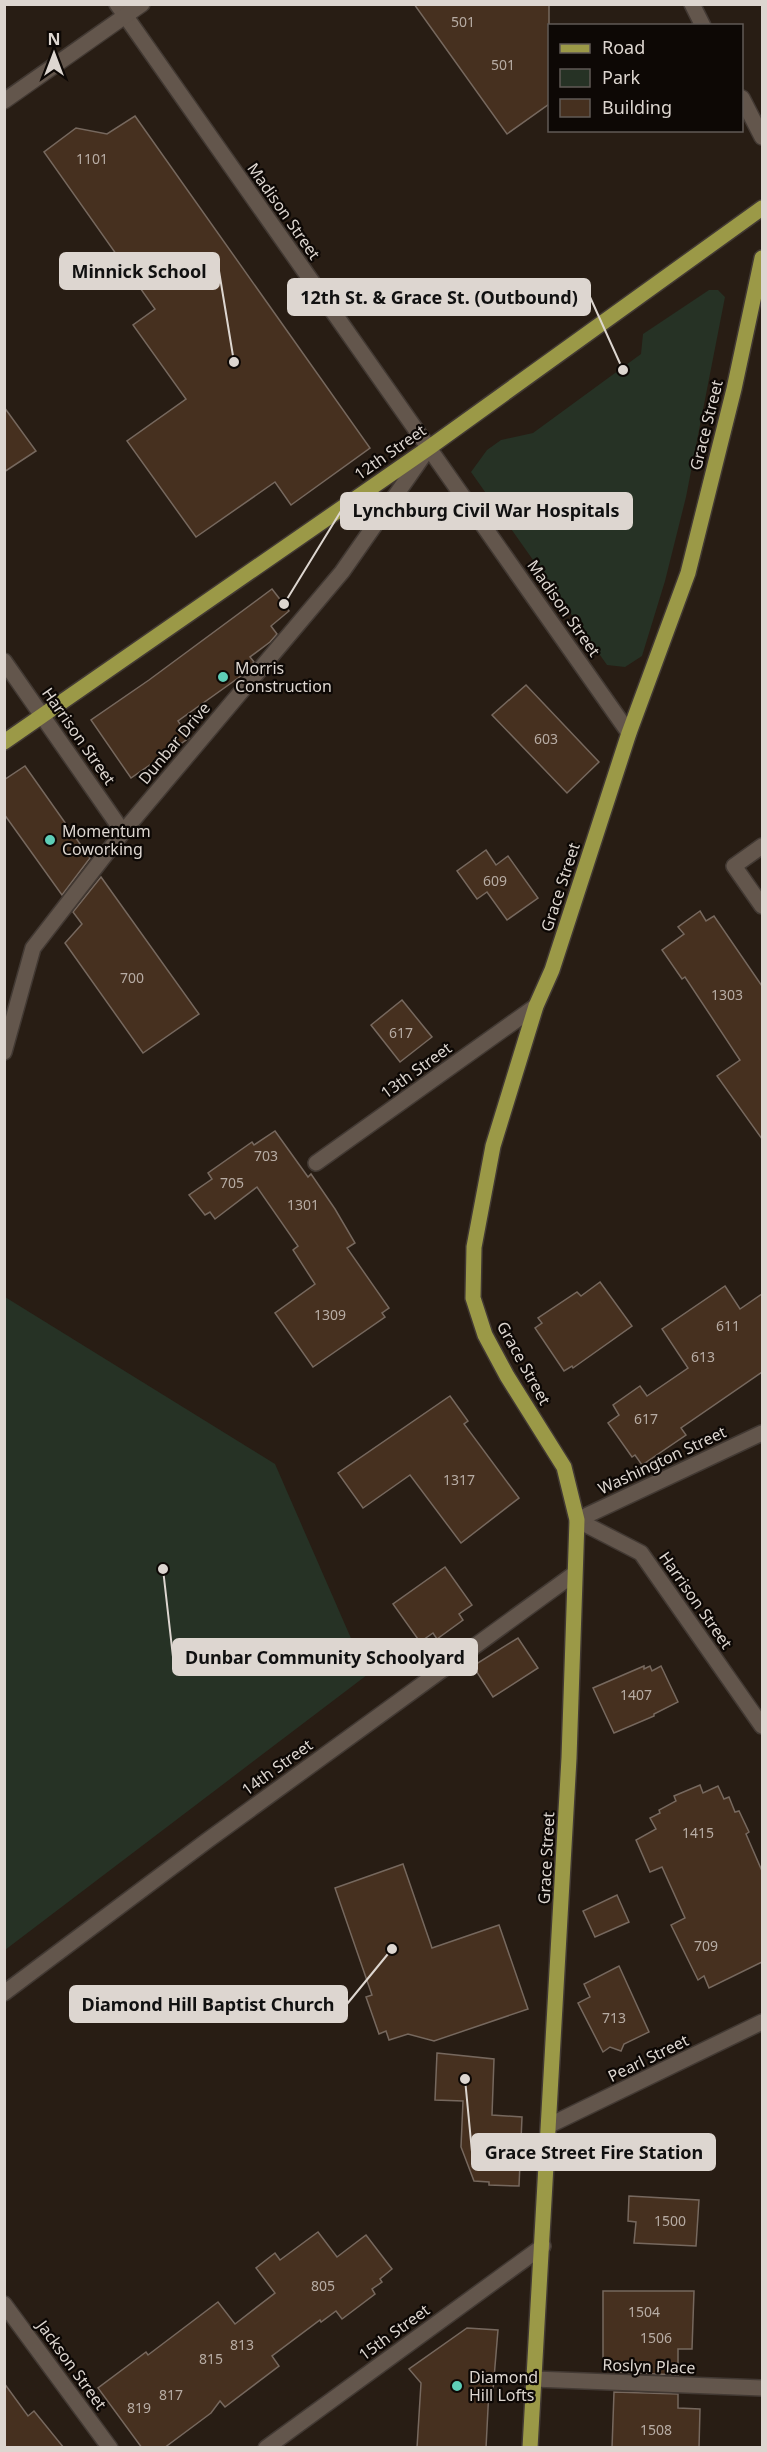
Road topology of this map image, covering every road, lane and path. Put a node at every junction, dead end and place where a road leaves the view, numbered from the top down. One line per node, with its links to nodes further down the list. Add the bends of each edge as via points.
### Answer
1 (142, 4): 3 (street)
2 (692, 4): 4 (street)
3 (121, 10): 5 (street); 10 (street, Madison Street)
4 (702, 24)
5 (4, 101)
6 (743, 102): 7 (street)
7 (762, 137)
8 (762, 208): 10 (main road, 12th Street)
9 (762, 258): 13 (main road, Grace Street, via 688,573)
10 (430, 447): 12 (main road, 12th Street); 13 (street, Madison Street); 15 (street, Dunbar Drive, via 342,572)
11 (4, 661): 12 (street, Harrison Street)
12 (43, 714): 14 (main road, 12th Street); 15 (street, Harrison Street)
13 (629, 733): 18 (main road, Grace Street, via 552,970)
14 (4, 742)
15 (123, 832): 19 (street, Dunbar Drive, via 33,948)
16 (762, 846): 17 (street, via 735,866)
17 (762, 906)
18 (536, 1006): 20 (street, 13th Street); 22 (main road, Grace Street, via 493,1146 474,1247 473,1298 485,1335 507,1376 564,1467)
19 (4, 1052)
20 (316, 1163)
21 (762, 1433): 22 (street, Washington Street)
22 (577, 1520): 23 (main road, Grace Street); 24 (street, Harrison Street, via 641,1553)
23 (574, 1574): 25 (street, 14th Street, via 207,1840); 27 (main road, Grace Street)
24 (762, 1726)
25 (4, 1993)
26 (762, 2022): 27 (street, Pearl Street)
27 (550, 2126): 28 (main road, Grace Street)
28 (543, 2246): 30 (main road, Grace Street); 33 (street, 15th Street)
29 (4, 2304): 32 (street, Jackson Street)
30 (534, 2379): 31 (street, Roslyn Place); 34 (main road, Grace Street)
31 (762, 2388)
32 (110, 2448)
33 (266, 2448)
34 (530, 2448)

